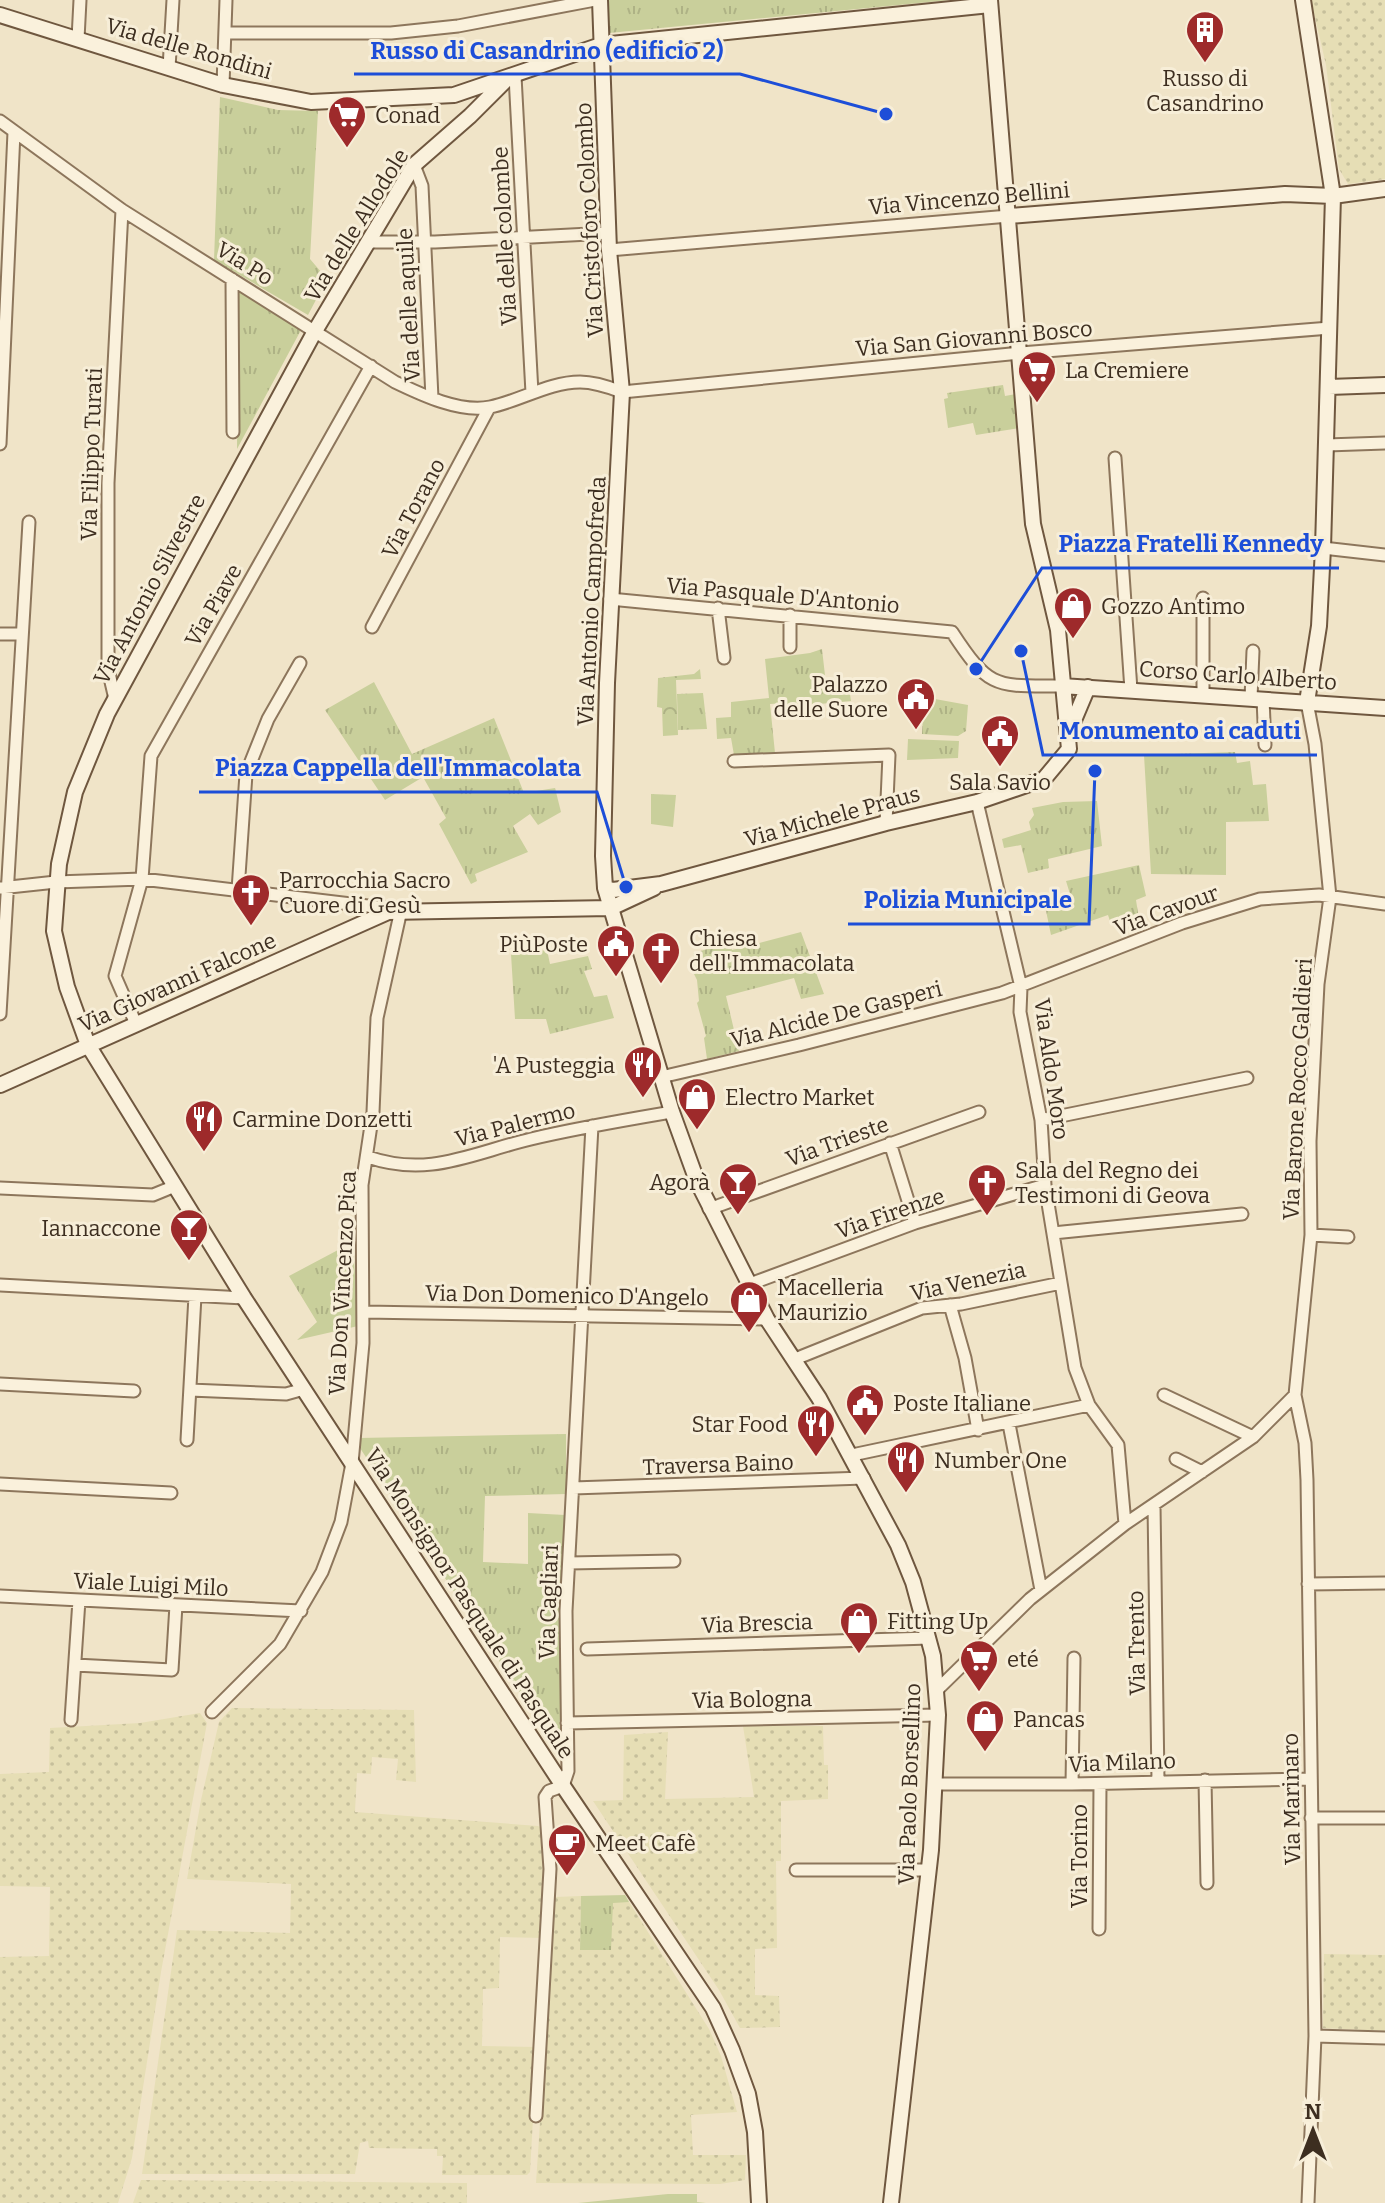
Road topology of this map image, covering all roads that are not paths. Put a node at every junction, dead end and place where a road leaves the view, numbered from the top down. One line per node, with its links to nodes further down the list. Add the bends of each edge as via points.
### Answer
1 (80, 0): 9 (street)
2 (173, 0): 11 (street)
3 (226, 0): 8 (street)
4 (598, 0): 8 (street, via 391,33); 10 (street, Via Cristoforo Colombo)
5 (1303, 0): 18 (street)
6 (990, 2): 10 (street, Via delle Rondini); 20 (street)
7 (0, 15): 9 (street, Via delle Rondini)
8 (225, 33): 13 (street)
9 (78, 39): 11 (street, Via delle Rondini)
10 (601, 45): 12 (street, Via delle Rondini); 21 (street, Via Cristoforo Colombo)
11 (169, 68): 13 (street, Via delle Rondini)
12 (511, 78): 13 (street, Via delle Rondini, via 454,95 311,102); 16 (street, Via delle Allodole); 22 (street, Via delle colombe)
13 (223, 85)
14 (0, 121): 15 (street, Via Po)
15 (14, 132): 19 (street, Via Po); 39 (street)
16 (414, 165): 23 (street, Via delle Allodole); 24 (street, Via delle aquile, via 422,186)
17 (1385, 189): 18 (street, Via Vincenzo Bellini)
18 (1333, 196): 20 (street, Via Vincenzo Bellini, via 1285,194); 27 (street)
19 (122, 210): 26 (street, Via Po); 61 (street, Via Filippo Turati, via 108,483 108,669)
20 (1009, 216): 25 (street, Via Vincenzo Bellini); 29 (street)
21 (609, 233): 22 (street); 25 (street, Via Cristoforo Colombo)
22 (524, 238): 24 (street); 34 (street, Via delle colombe)
23 (367, 242): 24 (street); 28 (street, Via delle Allodole)
24 (425, 242): 35 (street, Via delle aquile)
25 (609, 250): 33 (street, Via Cristoforo Colombo)
26 (232, 279): 28 (street, Via Po); 37 (street)
27 (1330, 328): 29 (street, Via San Giovanni Bosco); 32 (street)
28 (315, 331): 30 (street, Via Po); 61 (street, Via Antonio Silvestre)
29 (1021, 353): 33 (street, Via San Giovanni Bosco); 56 (street, via 1033,524 1058,630)
30 (371, 366): 35 (street, Via Po); 69 (street, Via Piave, via 151,756)
31 (1385, 385): 32 (street)
32 (1329, 387): 40 (street)
33 (622, 392): 34 (street, Via Po, via 577,382); 46 (street, Via Antonio Campofreda)
34 (532, 393): 36 (street, Via Po)
35 (432, 398): 36 (street, Via Po)
36 (489, 408): 49 (street, Via Torano)
37 (233, 432)
38 (1385, 443): 40 (street)
39 (0, 444)
40 (1327, 445): 43 (street)
41 (1115, 458): 58 (street)
42 (29, 522): 51 (street)
43 (1323, 548): 44 (street); 62 (street, via 1319,626)
44 (1385, 555)
45 (1203, 598): 59 (street)
46 (610, 599): 47 (street, Via Pasquale D'Antonio); 73 (street, Via Antonio Campofreda)
47 (718, 608): 48 (street, Via Pasquale D'Antonio); 54 (street)
48 (790, 615): 52 (street); 56 (street, Via Pasquale D'Antonio, via 952,632 978,668 1000,684)
49 (372, 627)
50 (0, 634): 51 (street)
51 (22, 634): 72 (street)
52 (790, 647)
53 (1253, 651): 60 (street)
54 (724, 658)
55 (300, 663): 74 (street, via 268,719 246,774)
56 (1062, 686): 57 (street, Corso Carlo Alberto); 64 (street)
57 (1088, 687): 58 (street, Corso Carlo Alberto); 64 (street)
58 (1131, 690): 59 (street, Corso Carlo Alberto)
59 (1203, 694): 60 (street, Corso Carlo Alberto)
60 (1257, 698): 62 (street, Corso Carlo Alberto); 65 (street)
61 (115, 699): 70 (street, Via Antonio Silvestre, via 75,792)
62 (1307, 702): 63 (street, Corso Carlo Alberto); 75 (street, Via Barone Rocco Galdieri)
63 (1385, 708)
64 (1069, 733): 67 (street, Via Michele Praus, via 1069,749 1044,779)
65 (1265, 745)
66 (734, 761): 68 (street, via 889,755)
67 (977, 802): 68 (street, Via Michele Praus); 79 (street, Via Aldo Moro)
68 (886, 823): 71 (street, Via Michele Praus)
69 (142, 879): 70 (street); 74 (street); 81 (street, Via Piave, via 115,976)
70 (56, 882): 72 (street); 82 (street, Via Antonio Silvestre, via 58,952)
71 (661, 884): 73 (street, Via Michele Praus); 77 (street, Via Michele Praus)
72 (3, 888): 80 (street, via 8,895)
73 (605, 888): 77 (street, Via Antonio Campofreda)
74 (238, 890): 78 (street)
75 (1330, 897): 76 (street, Via Cavour); 79 (street, Via Cavour, via 1260,899 1230,907); 99 (street, Via Barone Rocco Galdieri, via 1318,984)
76 (1385, 904)
77 (611, 908): 78 (street, Via Giovanni Falcone); 83 (street, Via Paolo Borsellino)
78 (401, 910): 81 (street, Via Giovanni Falcone); 91 (street, Via Don Vincenzo Pica, via 377,1018)
79 (1021, 987): 83 (street, Via Alcide De Gasperi); 88 (street, Via Aldo Moro, via 1020,1012)
80 (0, 1014)
81 (136, 1024): 82 (street, Via Giovanni Falcone)
82 (88, 1045): 85 (street, Via Giovanni Falcone); 93 (street, Via Monsignor Pasquale di Pasquale)
83 (661, 1077): 86 (street, Via Paolo Borsellino)
84 (1247, 1078): 88 (street)
85 (0, 1085)
86 (672, 1112): 89 (street, Via Palermo); 95 (street, Via Paolo Borsellino)
87 (979, 1112): 90 (street, Via Trieste)
88 (1041, 1120): 92 (street, Via Aldo Moro)
89 (592, 1126): 91 (street, Via Palermo, via 428,1166); 108 (street, Via Cagliari)
90 (890, 1143): 95 (street, Via Trieste); 97 (street)
91 (368, 1157): 107 (street, Via Don Vincenzo Pica, via 362,1185)
92 (1045, 1185): 97 (street, Via Firenze); 98 (street, Via Aldo Moro)
93 (175, 1186): 94 (street, via 153,1195); 105 (street, Via Monsignor Pasquale di Pasquale)
94 (0, 1188)
95 (709, 1209): 102 (street, Via Paolo Borsellino)
96 (1242, 1214): 98 (street)
97 (915, 1223): 102 (street, Via Firenze)
98 (1053, 1233): 101 (street, Via Aldo Moro)
99 (1311, 1235): 100 (street, Via Barone Rocco Galdieri); 116 (street, Via Barone Rocco Galdieri)
100 (1348, 1237)
101 (1061, 1283): 106 (street, Via Venezia); 117 (street, Via Aldo Moro, via 1075,1368)
102 (750, 1284): 109 (street, Via Paolo Borsellino)
103 (0, 1285): 104 (street)
104 (195, 1296): 105 (street); 113 (street)
105 (244, 1298): 112 (street, Via Monsignor Pasquale di Pasquale)
106 (950, 1305): 110 (street, Via Venezia, via 922,1308); 119 (street)
107 (365, 1312): 108 (street, Via Don Domenico D'Angelo); 124 (street, Via Don Vincenzo Pica)
108 (581, 1314): 109 (street, Via Don Domenico D'Angelo); 128 (street, Via Cagliari)
109 (767, 1319): 110 (street, Via Paolo Borsellino)
110 (795, 1359): 122 (street, Via Paolo Borsellino)
111 (0, 1384): 114 (street)
112 (304, 1389): 113 (street, via 286,1394); 124 (street, Via Monsignor Pasquale di Pasquale)
113 (190, 1390): 121 (street)
114 (134, 1391)
115 (1164, 1395): 120 (street)
116 (1295, 1395): 120 (street); 135 (street, Via Marinaro, via 1306,1463)
117 (1089, 1405): 118 (street); 131 (street, Via Aldo Moro, via 1118,1445)
118 (1009, 1424): 119 (street); 136 (street)
119 (978, 1430): 122 (street)
120 (1253, 1437): 125 (street)
121 (187, 1440)
122 (852, 1455): 126 (street, Via Paolo Borsellino)
123 (1176, 1459): 125 (street)
124 (352, 1463): 140 (street, Via Don Vincenzo Pica, via 337,1536); 156 (street, Via Monsignor Pasquale di Pasquale)
125 (1202, 1472): 130 (street)
126 (864, 1478): 128 (street, Traversa Baino); 141 (street, Via Paolo Borsellino, via 907,1563)
127 (0, 1484): 129 (street)
128 (573, 1488): 133 (street, Via Cagliari)
129 (171, 1493)
130 (1154, 1505): 131 (street); 152 (street, Via Trento)
131 (1125, 1524): 136 (street)
132 (674, 1561): 133 (street)
133 (569, 1563): 149 (street, Via Cagliari)
134 (1385, 1583): 135 (street)
135 (1308, 1584): 150 (street, Via Marinaro)
136 (1041, 1590): 145 (street)
137 (0, 1596): 138 (street, Viale Luigi Milo)
138 (79, 1600): 139 (street, Viale Luigi Milo); 144 (street)
139 (176, 1605): 140 (street, Viale Luigi Milo); 144 (street, via 172,1670)
140 (301, 1611): 146 (street, Via Don Vincenzo Pica, via 280,1644)
141 (929, 1638): 142 (street, Via Brescia); 145 (street, Via Paolo Borsellino)
142 (587, 1649)
143 (1074, 1658): 154 (street)
144 (75, 1665): 148 (street)
145 (937, 1690): 147 (street, Via Paolo Borsellino)
146 (212, 1712)
147 (938, 1715): 149 (street, Via Bologna); 153 (street, Via Paolo Borsellino)
148 (71, 1720)
149 (567, 1723): 156 (street, Via Cagliari, via 568,1771)
150 (1310, 1779): 151 (street, Via Milano); 157 (street, Via Marinaro)
151 (1205, 1780): 152 (street, Via Milano); 161 (street)
152 (1158, 1781): 155 (street, Via Milano)
153 (936, 1784): 154 (street, Via Milano); 160 (street, Via Paolo Borsellino)
154 (1072, 1784): 155 (street, Via Milano)
155 (1100, 1784): 162 (street, Via Torino)
156 (563, 1786): 165 (street, Via Cagliari, via 545,1797 551,1847); 166 (street, Via Monsignor Pasquale di Pasquale, via 723,2029 753,2115)
157 (1311, 1818): 158 (street); 163 (street, Via Marinaro)
158 (1385, 1818)
159 (796, 1870): 160 (street)
160 (929, 1870): 167 (street, Via Paolo Borsellino)
161 (1207, 1883)
162 (1099, 1929)
163 (1315, 2036): 164 (street); 168 (street, Via Marinaro)
164 (1385, 2038)
165 (536, 2116)
166 (759, 2203)
167 (891, 2203)
168 (1308, 2203)

